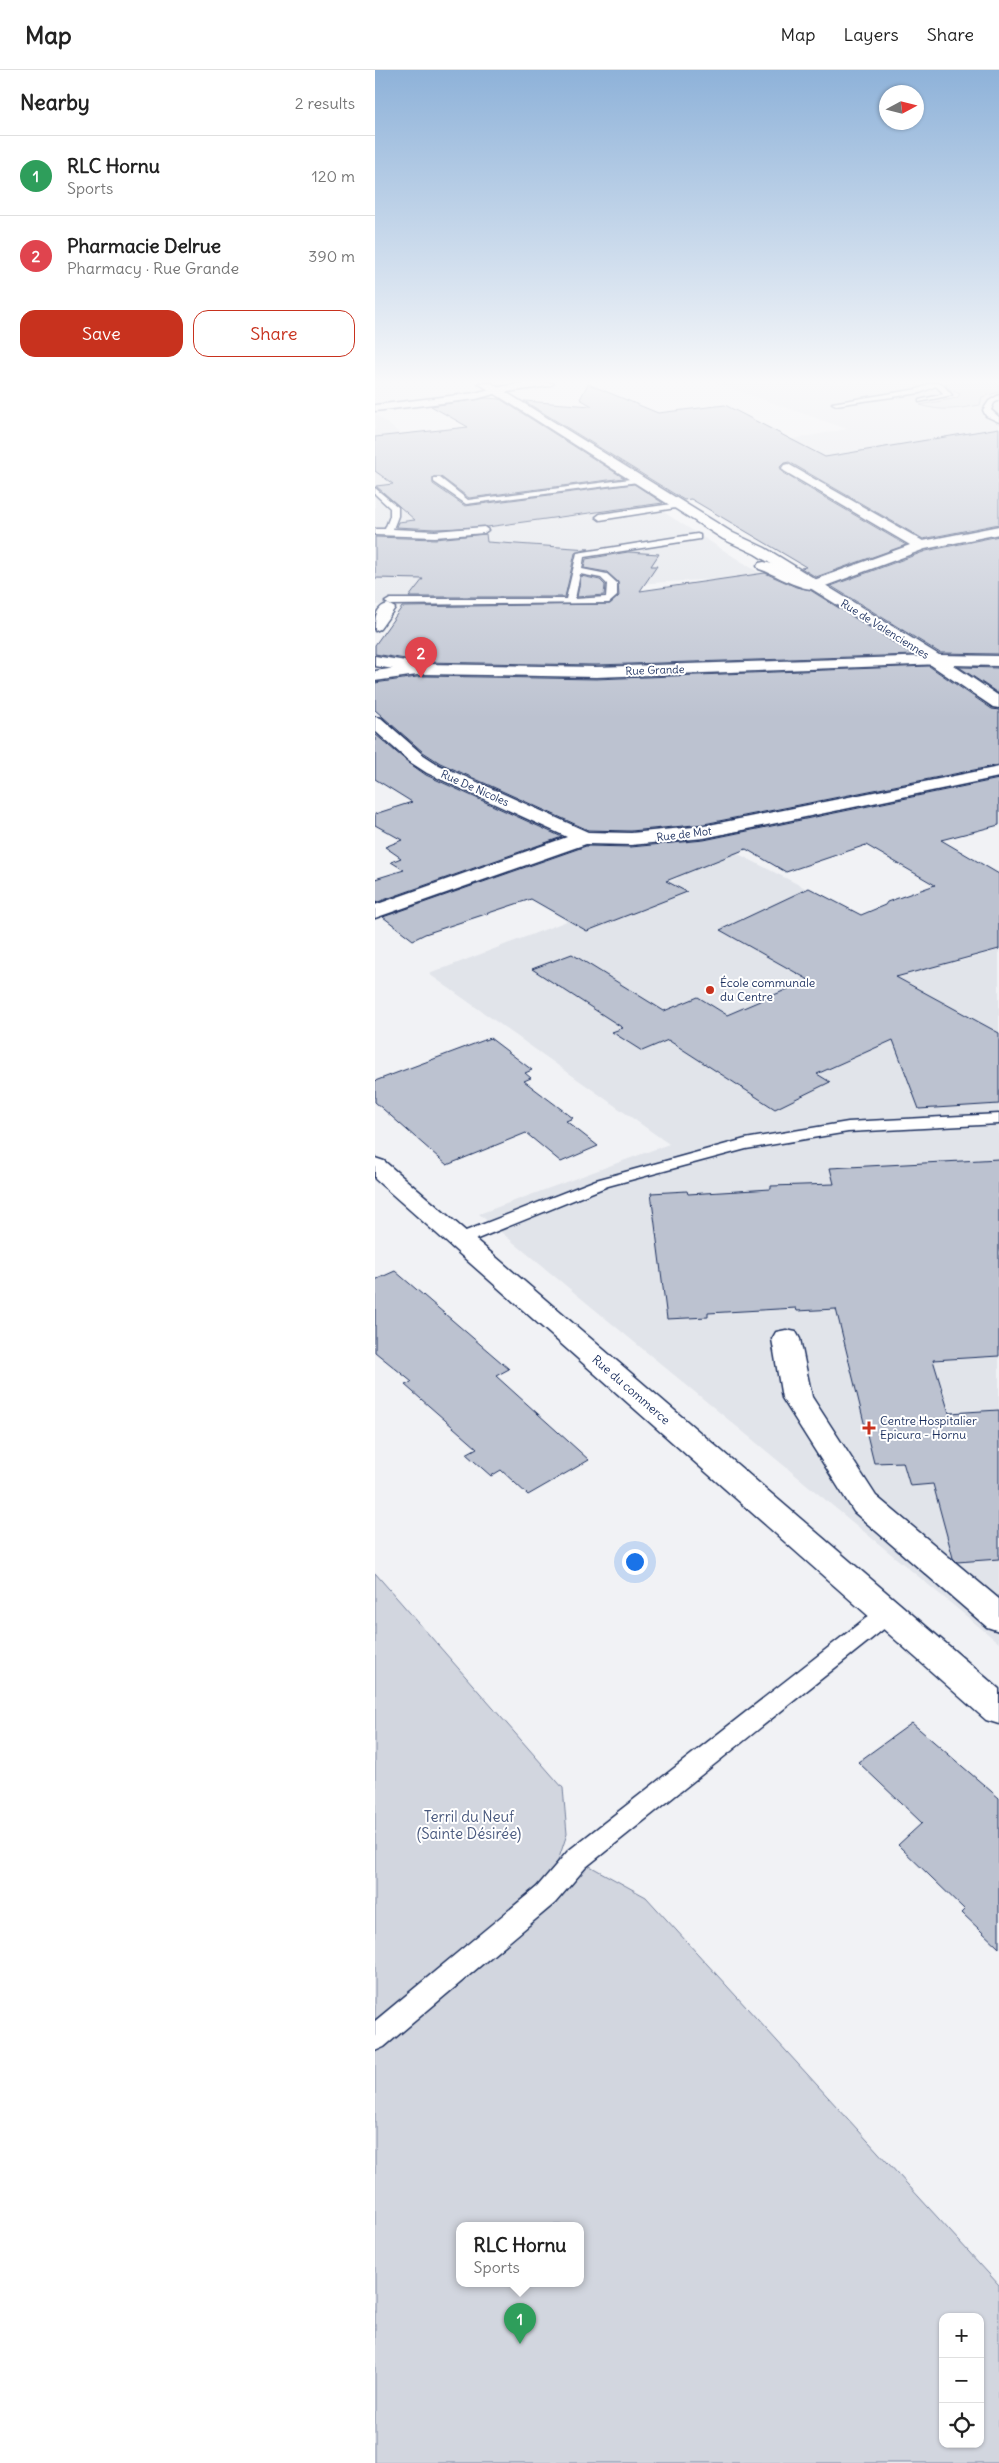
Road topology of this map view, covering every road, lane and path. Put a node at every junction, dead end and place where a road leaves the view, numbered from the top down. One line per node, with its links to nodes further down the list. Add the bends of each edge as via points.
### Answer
1 (380, 495): 10 (lane, via 394,507)
2 (456, 495): 3 (lane, via 466,502 476,502)
3 (530, 495)
4 (662, 495): 6 (street, Rue de Valenciennes)
5 (833, 495): 16 (street)
6 (679, 505): 7 (lane); 13 (street, Rue de Valenciennes)
7 (600, 517)
8 (484, 530): 12 (lane)
9 (999, 530): 16 (street)
10 (388, 531): 11 (lane); 12 (lane)
11 (375, 532)
12 (435, 534): 15 (lane)
13 (728, 536): 17 (street, Rue de Valenciennes); 19 (street, Rue de Valenciennes)
14 (697, 537): 18 (lane, via 581,555)
15 (421, 546)
16 (921, 546): 19 (street)
17 (764, 566): 19 (street); 24 (street, Rue de Valenciennes, via 903,651)
18 (577, 571): 20 (lane); 20 (lane, via 604,576 612,583 612,596 609,600 596,602)
19 (815, 585): 24 (street, Rue de Valenciennes)
20 (570, 602): 21 (lane)
21 (389, 605): 22 (street)
22 (375, 626)
23 (375, 661): 26 (street)
24 (935, 661): 25 (street, Rue Grande); 26 (street, Rue Grande, via 596,672); 28 (street)
25 (999, 661)
26 (424, 669): 27 (street, Rue Grande)
27 (375, 676)
28 (999, 703)
29 (375, 722): 31 (street, Rue De Nicoles, via 433,769)
30 (999, 772): 31 (street, Rue de Mot, via 704,832 631,839)
31 (585, 838): 32 (street, Rue de Mot)
32 (375, 912)
33 (999, 1119): 35 (lane, via 848,1127 745,1144 602,1183)
34 (375, 1166): 35 (street, Rue du commerce)
35 (459, 1240): 37 (street, Rue du commerce)
36 (786, 1339): 38 (street, via 797,1398 865,1504)
37 (887, 1614): 39 (street); 40 (lane, via 577,1859 546,1895)
38 (999, 1618)
39 (999, 1710)
40 (375, 2038)

